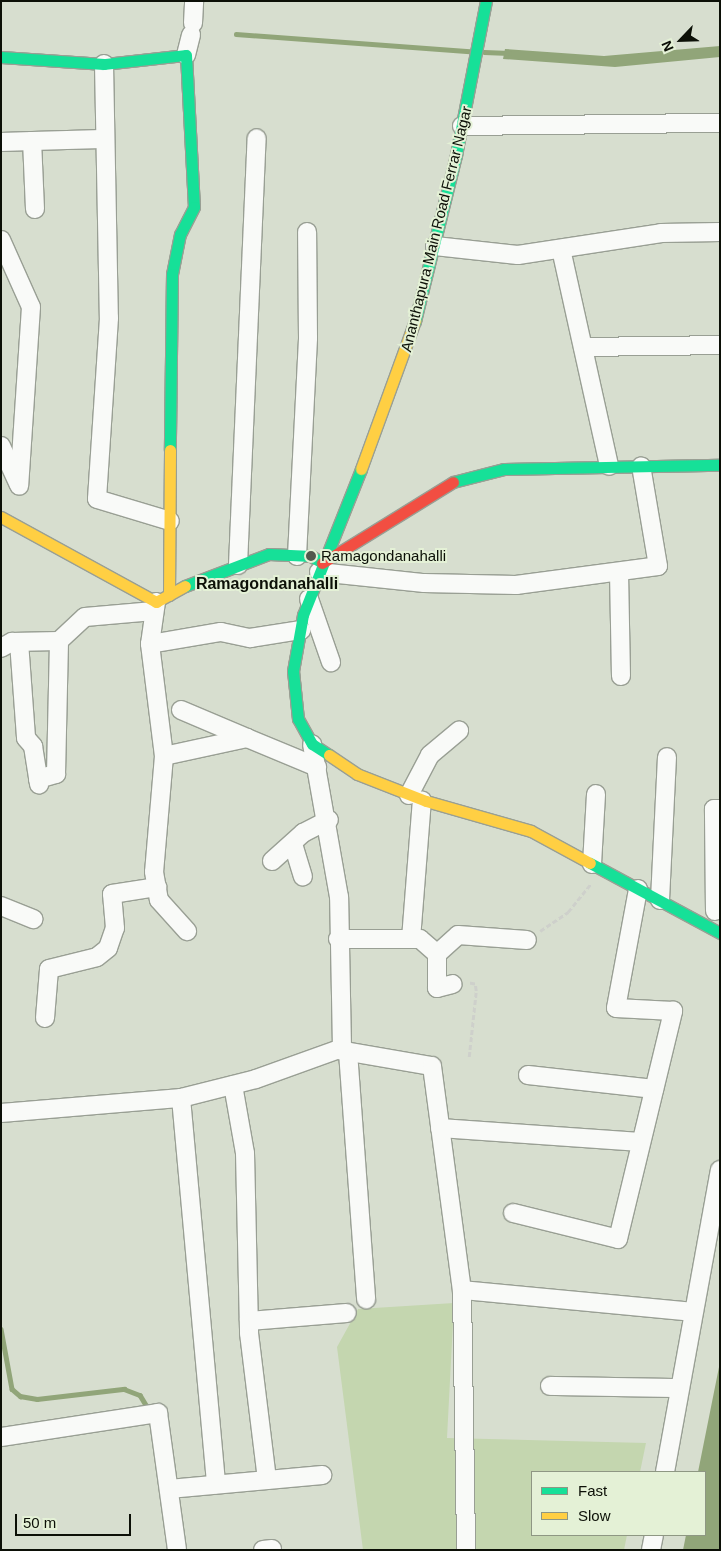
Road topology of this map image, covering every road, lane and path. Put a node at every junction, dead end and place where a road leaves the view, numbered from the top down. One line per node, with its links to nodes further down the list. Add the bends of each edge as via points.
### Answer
1 (194, 1): 3 (street)
2 (486, 1): 7 (street, Ananthapura Main Road Ferrar Nagar)
3 (186, 55): 5 (street); 25 (street, via 194,207 180,234 172,274)
4 (1, 57): 5 (street)
5 (104, 64): 9 (street)
6 (720, 123): 7 (street)
7 (462, 126): 16 (street, Ananthapura Main Road Ferrar Nagar)
8 (257, 138): 27 (street)
9 (102, 139): 10 (street); 25 (street, via 110,224 109,318 97,499)
10 (32, 141): 11 (street); 12 (street)
11 (1, 142)
12 (35, 209)
13 (307, 232): 26 (street, via 308,338)
14 (720, 232): 17 (street, via 661,233)
15 (1, 240): 20 (street, via 31,308 19,486)
16 (435, 246): 17 (street, via 518,255); 28 (street, Ananthapura Main Road Ferrar Nagar, via 408,350)
17 (561, 249): 19 (street)
18 (720, 345): 19 (street)
19 (583, 347): 22 (street)
20 (1, 446)
21 (720, 465): 23 (street)
22 (609, 466): 23 (street); 28 (street, via 504,469 448,483)
23 (641, 466): 29 (street, via 658,566)
24 (1, 517): 31 (street)
25 (170, 521): 31 (street)
26 (297, 556): 27 (street, via 270,554); 28 (street)
27 (238, 565): 31 (street, via 203,576)
28 (320, 567): 29 (street, via 424,583 516,585); 30 (street, Ananthapura Main Road Ferrar Nagar)
29 (619, 572): 38 (street)
30 (309, 600): 32 (street, Ananthapura Main Road Ferrar Nagar); 37 (street)
31 (160, 603): 33 (street, via 85,617); 35 (street)
32 (300, 630): 35 (street, via 250,638 221,632); 42 (street, Ananthapura Main Road Ferrar Nagar, via 294,680 298,719)
33 (59, 641): 34 (street); 34 (street, via 56,774 39,782 33,746 26,738)
34 (19, 642): 36 (street)
35 (150, 644): 43 (street)
36 (1, 648)
37 (331, 662)
38 (622, 676)
39 (181, 710): 41 (street)
40 (459, 731): 47 (street, via 430,755)
41 (247, 738): 43 (street); 45 (street)
42 (312, 744): 45 (street); 47 (street, via 357,774)
43 (164, 756): 54 (street, via 154,872)
44 (667, 756): 56 (street)
45 (318, 767): 49 (street)
46 (596, 794): 52 (street)
47 (416, 797): 52 (street, via 531,831); 64 (street)
48 (720, 809): 58 (street, via 714,809)
49 (329, 820): 50 (street); 63 (street, via 339,897)
50 (293, 844): 51 (street); 53 (street)
51 (272, 861)
52 (597, 868): 55 (street); 65 (path, via 568,912)
53 (303, 876)
54 (157, 887): 61 (street, via 159,900); 68 (street, via 112,894 116,928 108,948 97,957 48,969)
55 (638, 889): 56 (street); 73 (street, via 616,1008 673,1011)
56 (660, 900): 59 (street)
57 (1, 906): 60 (street)
58 (718, 911): 59 (street)
59 (683, 912): 62 (street)
60 (34, 919)
61 (188, 930)
62 (720, 933)
63 (338, 939): 64 (street); 69 (street)
64 (411, 939): 66 (street, via 420,939)
65 (527, 940): 66 (street, via 458,935)
66 (437, 954): 67 (street, via 437,988)
67 (453, 984): 70 (path, via 475,984)
68 (45, 1018)
69 (343, 1051): 72 (street); 76 (street, via 432,1066); 81 (street)
70 (469, 1057)
71 (528, 1075): 73 (street)
72 (233, 1085): 74 (street); 84 (street, via 245,1153)
73 (654, 1089): 77 (street)
74 (181, 1098): 75 (street); 91 (street)
75 (1, 1114)
76 (440, 1128): 77 (street); 80 (street)
77 (641, 1142): 79 (street, via 618,1239)
78 (720, 1170): 82 (street)
79 (513, 1213)
80 (462, 1290): 82 (street); 95 (street)
81 (366, 1299)
82 (692, 1312): 86 (street)
83 (347, 1313): 84 (street)
84 (249, 1321): 90 (street)
85 (550, 1386): 86 (street)
86 (679, 1388): 88 (street)
87 (1, 1437): 92 (street, via 158,1412)
88 (665, 1471)
89 (322, 1475): 90 (street)
90 (267, 1480): 91 (street)
91 (216, 1484): 92 (street)
92 (169, 1489): 94 (street)
93 (654, 1536): 96 (street)
94 (177, 1550)
95 (466, 1550)
96 (651, 1550)

